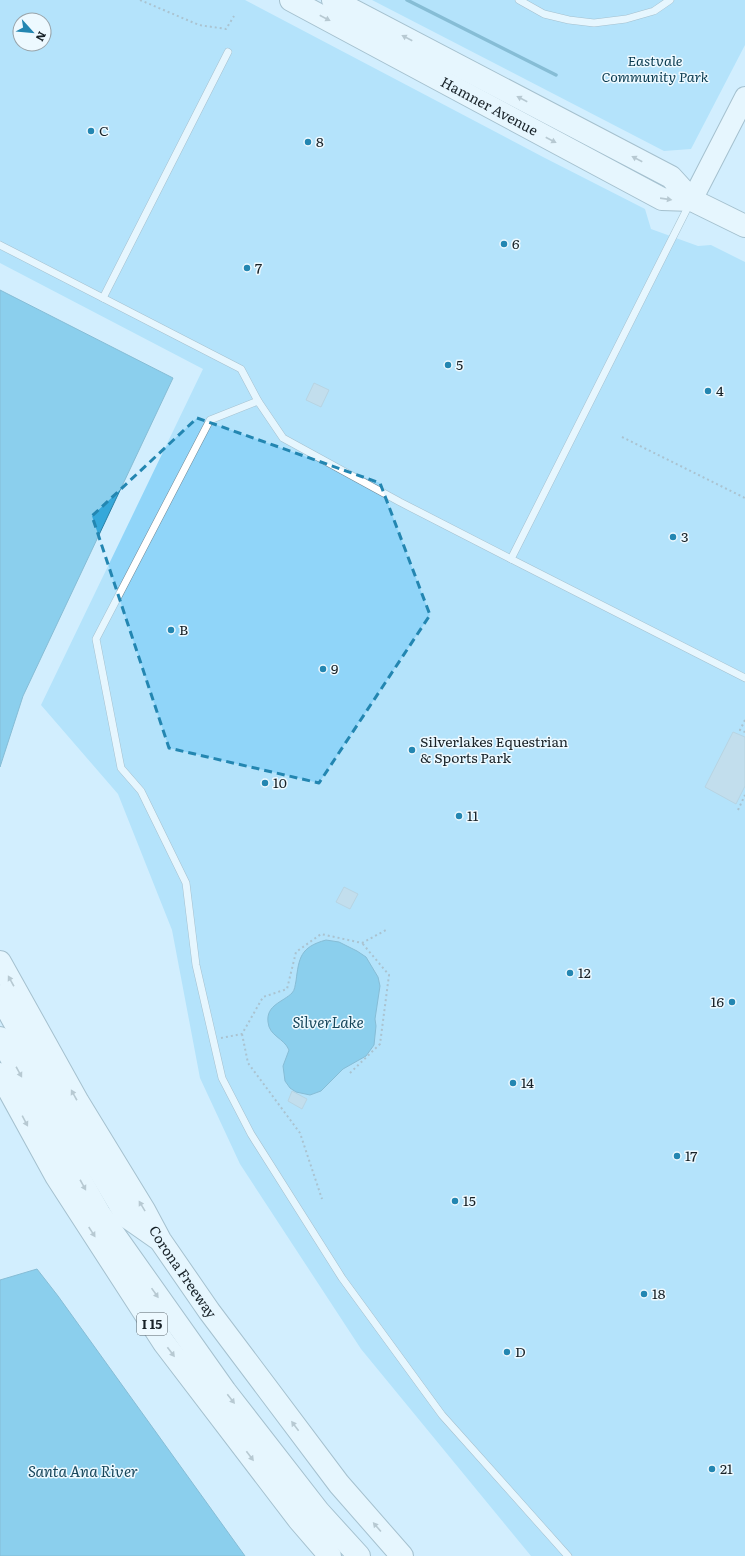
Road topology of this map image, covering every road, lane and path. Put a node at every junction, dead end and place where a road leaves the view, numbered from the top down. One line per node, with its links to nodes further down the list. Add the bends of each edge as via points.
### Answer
1 (140, 0): 6 (path, via 199,25 226,28)
2 (291, 0): 9 (main road, Hamner Avenue, one-way to 9, via 662,200)
3 (333, 0): 9 (main road, Hamner Avenue, one-way to 3, via 671,177)
4 (519, 0): 5 (lane, via 544,14 594,23 626,19 654,11)
5 (670, 0)
6 (234, 16)
7 (228, 52): 12 (lane)
8 (745, 97): 9 (street)
9 (692, 200): 10 (main road, Hamner Avenue); 16 (lane)
10 (745, 226)
11 (0, 245): 12 (lane)
12 (103, 298): 13 (lane, via 241,369)
13 (258, 400): 16 (lane, via 283,438); 28 (lane, via 210,420 96,639 121,768 141,791 186,883 196,965)
14 (622, 437): 15 (path)
15 (745, 498)
16 (511, 559): 17 (lane)
17 (745, 678)
18 (745, 720): 19 (path, via 740,730)
19 (745, 732)
20 (745, 795): 21 (path)
21 (738, 810)
22 (386, 930): 23 (path)
23 (362, 943): 26 (path, via 321,934 296,952 287,989 263,997); 29 (path, via 389,975 380,1044)
24 (0, 962): 32 (main road, Corona Freeway, one-way to 24, via 78,1102)
25 (0, 996): 32 (main road, via 48,1085 126,1217)
26 (242, 1034): 28 (path); 31 (path, via 248,1063 300,1133)
27 (0, 1038): 34 (main road, one-way to 34, via 99,1214 225,1391 319,1512)
28 (213, 1040): 36 (lane, via 222,1078 251,1134 342,1278 442,1415)
29 (350, 1073)
30 (0, 1074): 33 (main road, I 15, one-way to 33, via 56,1176 164,1343 299,1520)
31 (322, 1199)
32 (160, 1240): 35 (main road, Corona Freeway, one-way to 32, via 339,1484 209,1311)
33 (330, 1556)
34 (359, 1556)
35 (402, 1556)
36 (568, 1556)

